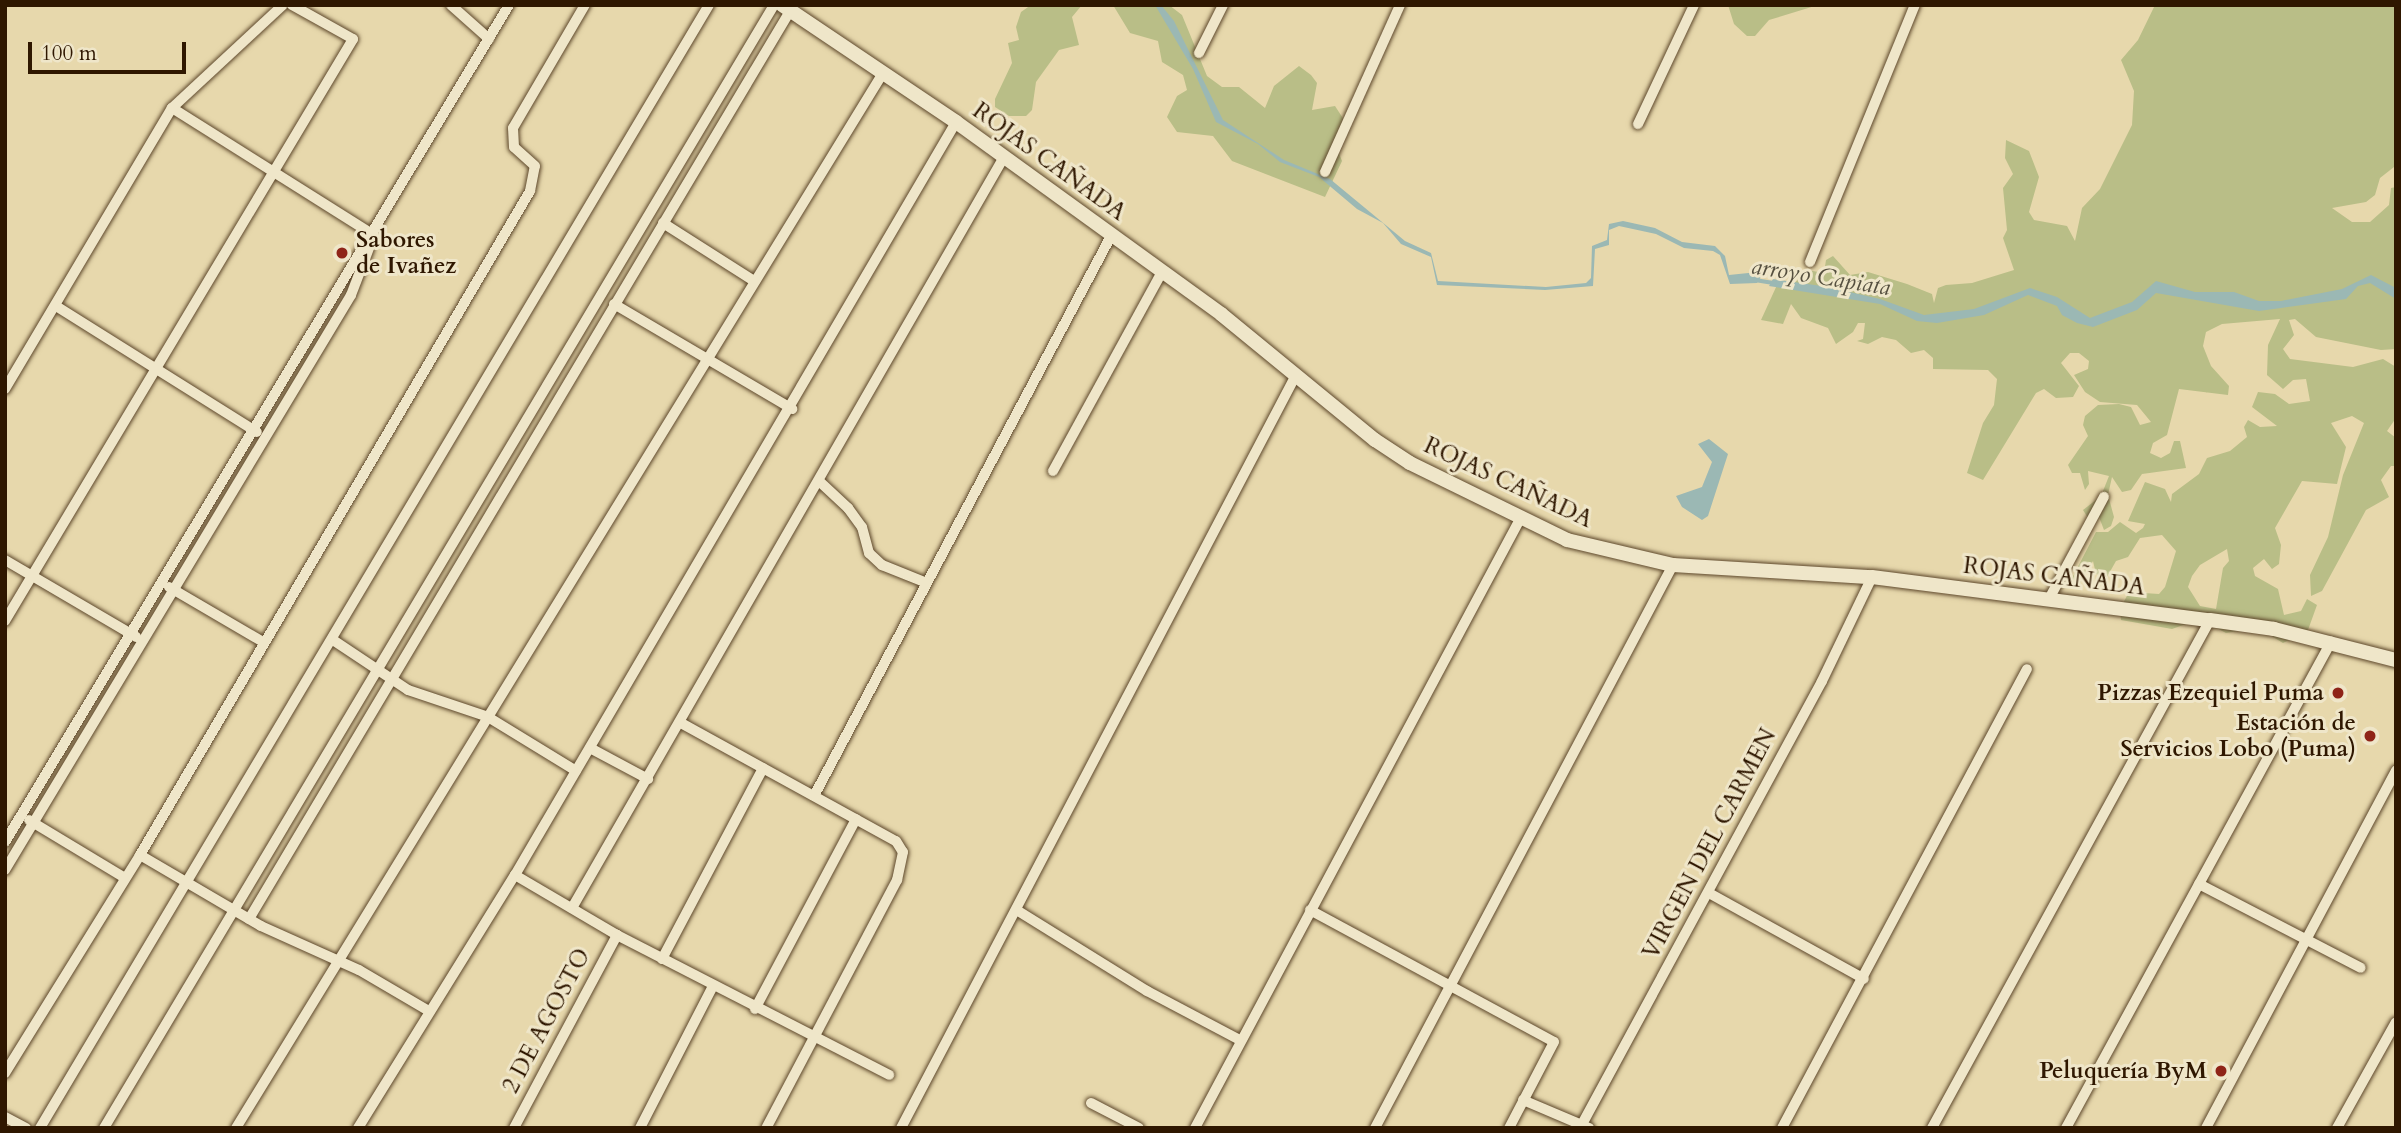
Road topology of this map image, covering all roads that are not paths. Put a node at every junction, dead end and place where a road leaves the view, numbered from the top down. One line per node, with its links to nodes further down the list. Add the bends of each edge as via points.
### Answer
1 (283, 5): 16 (street)
2 (292, 5): 20 (street, via 353,39)
3 (451, 5): 13 (street)
4 (509, 5): 13 (street)
5 (585, 5): 54 (street, via 513,128 514,147 535,166 530,191)
6 (709, 5): 52 (street)
7 (774, 5): 58 (street)
8 (1223, 5): 14 (street)
9 (1400, 5): 21 (street)
10 (1694, 5): 18 (street)
11 (1915, 5): 25 (street)
12 (786, 8): 15 (main road, ROJAS CAÑADA); 22 (street)
13 (489, 39): 23 (street)
14 (1199, 53)
15 (883, 73): 17 (main road, ROJAS CAÑADA); 27 (street)
16 (172, 107): 20 (street); 29 (street)
17 (956, 122): 19 (main road, ROJAS CAÑADA); 34 (street)
18 (1638, 124)
19 (1004, 157): 24 (main road, ROJAS CAÑADA); 38 (street)
20 (273, 171): 23 (street); 31 (street)
21 (1325, 172)
22 (663, 223): 27 (street); 28 (street)
23 (374, 235): 35 (street, via 336,286); 36 (street, via 351,295)
24 (1111, 236): 26 (main road, ROJAS CAÑADA); 46 (street)
25 (1810, 261)
26 (1162, 272): 32 (main road, ROJAS CAÑADA, via 1221,314); 37 (street)
27 (754, 281): 30 (street)
28 (614, 304): 30 (street); 59 (street)
29 (56, 306): 31 (street); 33 (street)
30 (706, 359): 34 (street); 60 (street)
31 (154, 370): 35 (street); 43 (street)
32 (1295, 377): 40 (main road, ROJAS CAÑADA, via 1401,457); 83 (street)
33 (5, 389)
34 (792, 409): 62 (street)
35 (251, 429): 36 (street); 45 (street)
36 (265, 438): 47 (street)
37 (1053, 471)
38 (819, 481): 46 (street, via 862,527 869,553 882,565); 61 (street)
39 (2104, 497): 48 (street)
40 (1520, 519): 42 (main road, ROJAS CAÑADA, via 1601,551); 82 (street)
41 (5, 560): 43 (street)
42 (1673, 565): 44 (main road, ROJAS CAÑADA); 91 (street)
43 (32, 576): 50 (street); 51 (street)
44 (1871, 577): 48 (main road, ROJAS CAÑADA); 79 (street, VIRGEN DEL CARMEN)
45 (160, 581): 47 (street); 51 (street)
46 (927, 583): 67 (street)
47 (173, 590): 53 (street); 54 (street)
48 (2049, 599): 49 (main road, ROJAS CAÑADA)
49 (2210, 620): 55 (main road, ROJAS CAÑADA); 118 (street)
50 (5, 621)
51 (130, 633): 53 (street); 68 (street)
52 (333, 640): 58 (street); 77 (street)
53 (143, 641): 70 (street)
54 (263, 642): 73 (street)
55 (2331, 642): 56 (main road, ROJAS CAÑADA); 78 (street)
56 (2396, 660)
57 (2026, 669): 90 (street)
58 (378, 670): 59 (street); 81 (street)
59 (392, 679): 60 (street, via 408,690); 84 (street)
60 (488, 717): 65 (street); 88 (street)
61 (681, 723): 63 (street); 66 (street)
62 (590, 748): 65 (street); 66 (street)
63 (762, 768): 67 (street); 87 (street)
64 (2396, 770): 86 (street)
65 (576, 771): 75 (street)
66 (648, 779): 80 (street)
67 (814, 796): 69 (street)
68 (22, 814): 70 (street); 71 (street)
69 (856, 819): 93 (street); 96 (street, via 896,841 903,852 902,863)
70 (33, 823): 72 (street); 76 (street)
71 (6, 837): 72 (street)
72 (21, 844): 74 (street)
73 (140, 855): 76 (street); 77 (street)
74 (5, 870)
75 (515, 875): 80 (street); 94 (street)
76 (125, 878): 98 (street)
77 (188, 883): 81 (street); 106 (street)
78 (2199, 884): 86 (street); 119 (street)
79 (1709, 893): 90 (street); 104 (street, VIRGEN DEL CARMEN)
80 (572, 908): 85 (street)
81 (234, 909): 84 (street); 107 (street)
82 (1310, 910): 91 (street); 97 (street)
83 (1018, 911): 97 (street, via 1147,991); 112 (street)
84 (249, 919): 88 (street)
85 (617, 935): 87 (street); 103 (street, 2 DE AGOSTO)
86 (2306, 940): 89 (street); 120 (street)
87 (662, 959): 92 (street)
88 (338, 961): 94 (street); 108 (street)
89 (2361, 968)
90 (1864, 979): 117 (street)
91 (1450, 983): 100 (street, via 1555,1042); 115 (street)
92 (713, 986): 93 (street); 110 (street)
93 (755, 1009): 96 (street)
94 (429, 1011): 109 (street)
95 (2396, 1022): 121 (street)
96 (811, 1039): 99 (street); 111 (street)
97 (1240, 1040): 114 (street)
98 (5, 1073)
99 (889, 1076)
100 (1524, 1100): 104 (street); 116 (street)
101 (1091, 1103): 113 (street)
102 (5, 1117): 105 (street)
103 (517, 1126)
104 (1584, 1126)
105 (26, 1128)
106 (40, 1128)
107 (104, 1128)
108 (236, 1128)
109 (358, 1128)
110 (640, 1128)
111 (766, 1128)
112 (901, 1128)
113 (1139, 1128)
114 (1195, 1128)
115 (1375, 1128)
116 (1509, 1128)
117 (1782, 1128)
118 (1932, 1128)
119 (2066, 1128)
120 (2206, 1128)
121 (2337, 1128)

